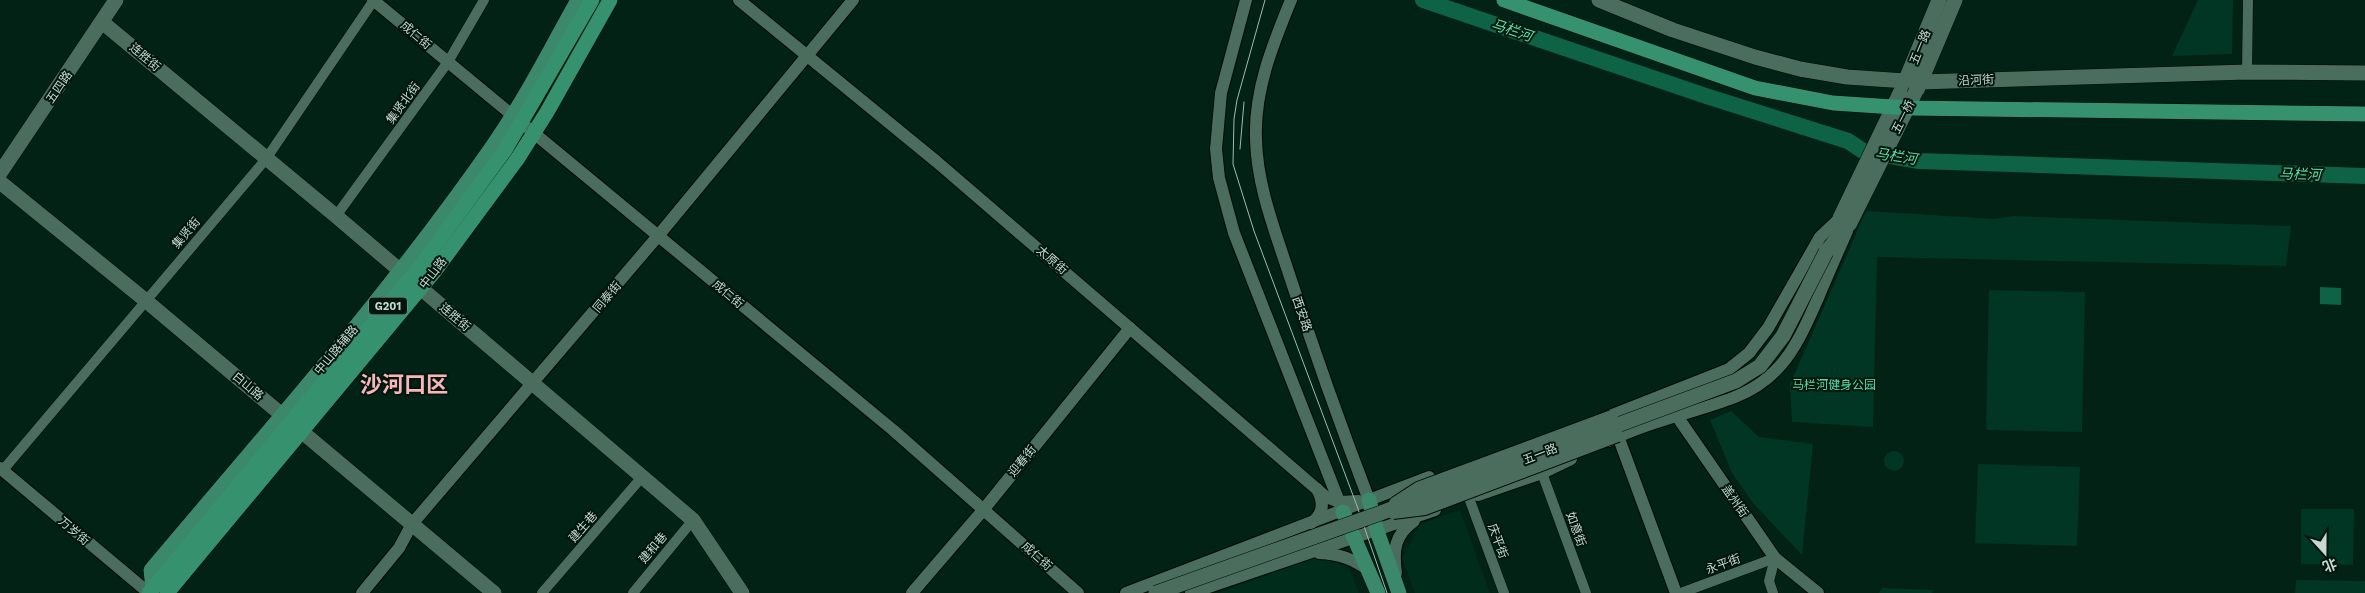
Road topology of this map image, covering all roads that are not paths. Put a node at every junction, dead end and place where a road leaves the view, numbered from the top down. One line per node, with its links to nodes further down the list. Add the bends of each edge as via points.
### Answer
1 (116, 0): 17 (main road, 五四路)
2 (374, 0): 19 (street, 成仁街); 27 (street, 集贤街)
3 (484, 0): 19 (street, 集贤北街)
4 (578, 0): 25 (main road)
5 (592, 0): 25 (highway, 中山路 / G201)
6 (610, 0): 26 (highway, 中山路 / G201)
7 (740, 0): 18 (street, 太原街)
8 (853, 0): 18 (street, 同泰街)
9 (1246, 0): 50 (street, via 1221,93 1216,149 1219,178 1238,242)
10 (1290, 0): 44 (street, 西安路, via 1261,87 1256,138 1258,160 1268,210)
11 (1504, 0): 24 (highway, bridge, via 1755,88 1832,103 1909,108)
12 (1533, 0): 23 (highway, bridge, via 1757,80 1834,96 1909,100)
13 (1599, 0): 22 (main road, 沿河街, via 1755,57 1800,69)
14 (1939, 0): 22 (main road, 五一路)
15 (1954, 0): 22 (main road, 五一路)
16 (2248, 0): 20 (street)
17 (102, 22): 27 (main road, 连胜街); 28 (main road, 五四路)
18 (807, 54): 32 (street, 同泰街); 35 (street, 太原街)
19 (448, 62): 25 (street, 成仁街); 30 (street, 集贤北街)
20 (2247, 72): 21 (main road, 沿河街); 22 (main road, 沿河街)
21 (2365, 73)
22 (1911, 87): 31 (main road, 五一桥, bridge)
23 (2365, 106)
24 (2365, 114)
25 (517, 119): 26 (street, 成仁街); 33 (highway, 中山路 / G201, via 505,150)
26 (533, 132): 32 (street, 成仁街); 33 (highway, 中山路 / G201, via 512,165)
27 (266, 159): 30 (main road, 连胜街); 34 (street, 集贤街)
28 (0, 172)
29 (0, 182): 34 (main road, 白山路)
30 (336, 216): 33 (main road, 连胜街)
31 (1845, 221): 37 (street, via 1820,237 1768,328 1749,353 1729,369); 38 (street, via 1799,340 1781,366 1750,391); 52 (main road, 五一路, bridge, via 1783,336 1760,366 1736,381)
32 (658, 236): 36 (street, 同泰街); 51 (street, 成仁街)
33 (411, 279): 36 (main road, 连胜街); 40 (highway, 中山路 / G201); 40 (main road, 中山路辅路)
34 (144, 300): 40 (main road, 白山路); 42 (street, 集贤街)
35 (1130, 328): 47 (street, 太原街); 51 (street, 迎春街)
36 (533, 383): 45 (main road, 连胜街); 55 (street, 同泰街)
37 (1665, 396): 38 (street, 盖州街); 39 (street)
38 (1675, 415): 41 (street); 60 (street, 盖州街)
39 (1612, 416): 46 (street, via 1530,440); 52 (street, bridge, via 1418,488)
40 (292, 423): 55 (main road, 白山路); 62 (highway, 中山路 / G201); 62 (main road, 中山路辅路, via 151,570)
41 (1618, 436): 43 (street); 52 (street, bridge, via 1425,509); 77 (street)
42 (1, 469): 62 (street, 万岁街)
43 (1542, 473): 48 (street); 76 (street, 如意街)
44 (1359, 474): 46 (street, via 1374,487); 49 (street, 西安路)
45 (642, 477): 54 (main road, 连胜街); 66 (street, 建生巷)
46 (1418, 482): 49 (street)
47 (1317, 488): 50 (street, 太原街); 56 (street, via 1322,508 1316,520)
48 (1469, 498): 53 (street); 75 (street, 庆平街)
49 (1369, 500): 50 (street); 57 (main road, 西安路)
50 (1341, 507): 56 (street); 57 (street, 太原街); 58 (main road)
51 (984, 509): 69 (street, 迎春街); 70 (street, 成仁街)
52 (1378, 514): 72 (main road, 五一路, bridge)
53 (1422, 515): 57 (street); 63 (street, via 1405,527 1395,544)
54 (693, 520): 67 (street, 建和巷); 68 (main road, 连胜街)
55 (412, 524): 64 (street, 同泰街, via 399,548); 65 (main road, 白山路)
56 (1307, 526): 71 (street)
57 (1377, 531): 58 (street); 63 (main road, 西安路)
58 (1354, 539): 59 (street); 61 (main road)
59 (1302, 556): 61 (street, via 1320,553 1343,556 1352,558); 73 (street)
60 (1775, 558): 78 (street, 永平街); 79 (street, via 1769,581); 80 (street, 盖州街)
61 (1370, 571): 74 (main road)
62 (155, 592)
63 (1399, 592)
64 (362, 593)
65 (494, 593)
66 (542, 593)
67 (633, 593)
68 (742, 593)
69 (912, 593)
70 (1078, 593)
71 (1126, 593)
72 (1156, 593)
73 (1191, 593)
74 (1378, 593)
75 (1504, 593)
76 (1586, 593)
77 (1676, 593)
78 (1681, 593)
79 (1773, 593)
80 (1818, 593)

